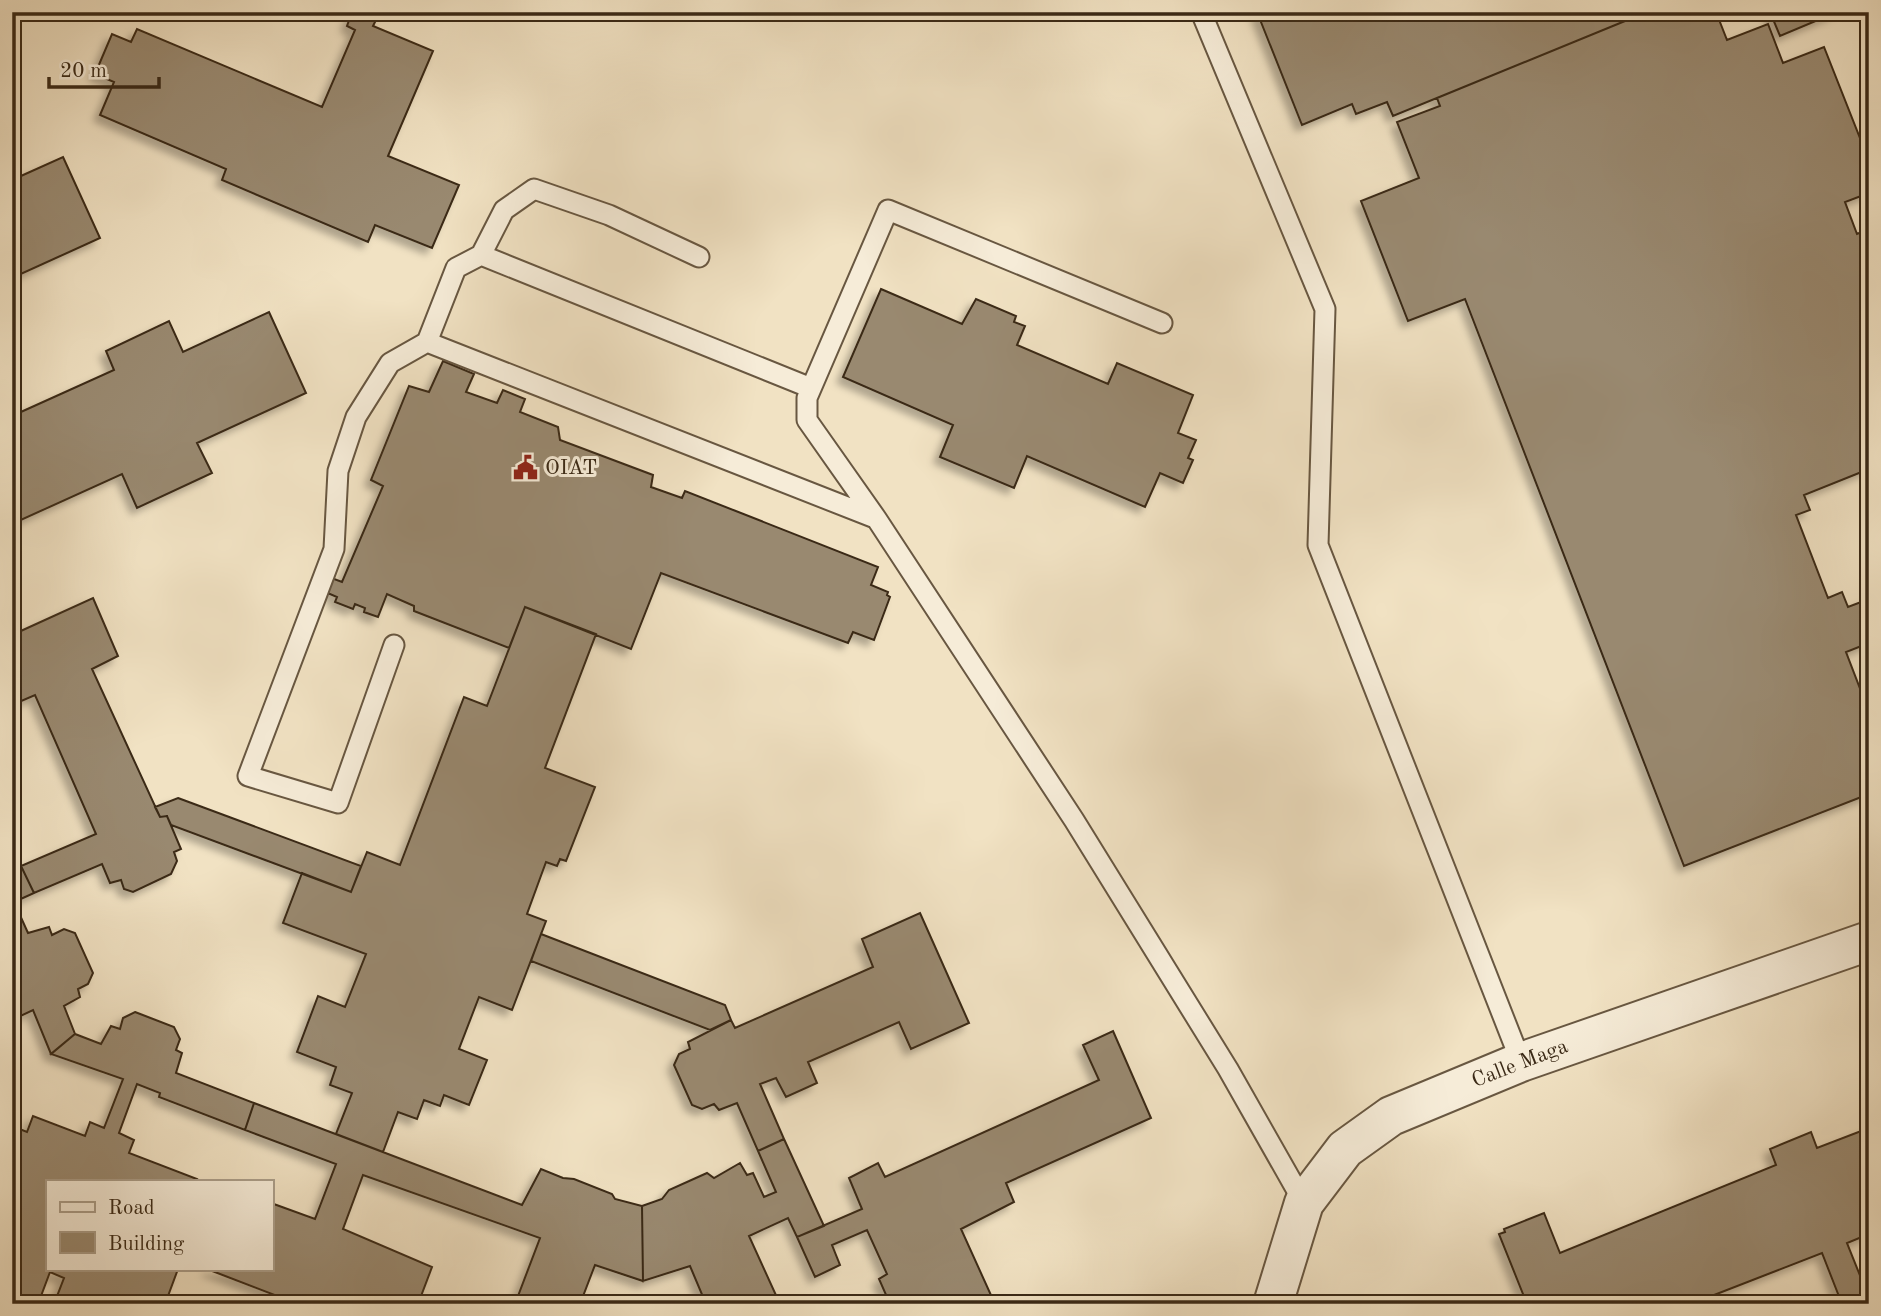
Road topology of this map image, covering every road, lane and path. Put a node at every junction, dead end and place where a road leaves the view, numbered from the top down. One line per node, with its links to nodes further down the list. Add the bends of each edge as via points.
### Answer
1 (1201, 12): 10 (lane, via 1325,309 1318,545)
2 (481, 256): 3 (lane, via 504,210 534,189 609,215); 5 (lane, via 456,268); 6 (lane)
3 (699, 257)
4 (1162, 323): 6 (lane, via 888,210)
5 (427, 342): 7 (lane); 8 (lane, via 390,363 356,417 338,471 334,549 248,776 338,803)
6 (811, 388): 7 (lane, via 807,420)
7 (876, 518): 11 (lane, via 1074,820 1228,1069)
8 (394, 645)
9 (1869, 941): 10 (street, Calle Maga)
10 (1521, 1062): 11 (street, Calle Maga, via 1391,1116 1345,1149)
11 (1304, 1203): 12 (street, Calle Maga)
12 (1273, 1304)

